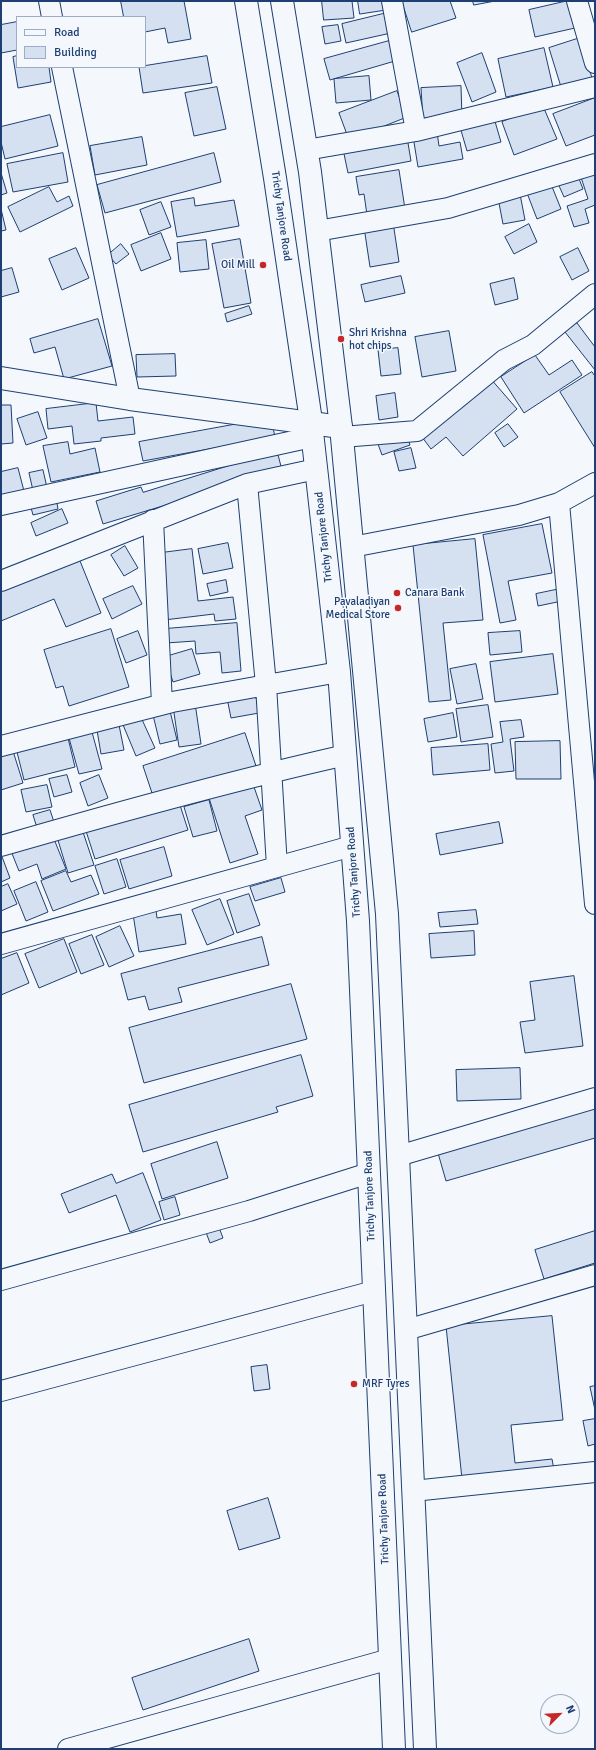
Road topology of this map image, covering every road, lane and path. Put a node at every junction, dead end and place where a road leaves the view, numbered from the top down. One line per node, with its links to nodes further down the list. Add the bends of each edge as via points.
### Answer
1 (49, 1): 6 (street)
2 (246, 1): 17 (main road, Trichy Tanjore Road, via 275,178)
3 (282, 1): 11 (main road)
4 (392, 1): 10 (street)
5 (578, 1): 7 (street)
6 (52, 16)
7 (595, 63)
8 (62, 68): 16 (street)
9 (595, 88): 10 (street)
10 (416, 131): 11 (street)
11 (306, 150): 13 (main road)
12 (595, 164): 13 (street, via 448,208)
13 (317, 231): 18 (main road)
14 (595, 294): 18 (street, via 533,345 504,360 417,431)
15 (6, 380): 16 (main road)
16 (130, 399): 17 (main road)
17 (311, 430): 18 (main road); 19 (main road, Trichy Tanjore Road); 23 (street)
18 (341, 432): 25 (main road)
19 (316, 469): 21 (street); 27 (main road, Trichy Tanjore Road)
20 (595, 483): 22 (street)
21 (247, 484): 24 (street); 28 (street)
22 (559, 503): 25 (street, via 519,514); 36 (street)
23 (1, 506)
24 (153, 520): 26 (street); 29 (street)
25 (352, 547): 40 (main road, via 387,914)
26 (1, 581)
27 (339, 672): 28 (street); 31 (main road, Trichy Tanjore Road)
28 (266, 685): 29 (street); 32 (street)
29 (162, 704): 30 (street)
30 (1, 746)
31 (346, 755): 32 (street); 34 (main road, Trichy Tanjore Road)
32 (271, 772): 33 (street); 35 (street)
33 (1, 846)
34 (352, 846): 35 (street); 41 (main road, Trichy Tanjore Road, via 358,922)
35 (276, 867): 38 (street)
36 (595, 900): 37 (street)
37 (595, 904)
38 (1, 944)
39 (595, 1098): 40 (street)
40 (398, 1156): 45 (main road)
41 (369, 1173): 43 (street, via 249,1211); 44 (main road, Trichy Tanjore Road)
42 (595, 1275): 45 (street)
43 (1, 1280)
44 (374, 1291): 46 (street); 49 (main road, Trichy Tanjore Road)
45 (406, 1330): 48 (main road)
46 (1, 1391)
47 (595, 1472): 48 (street)
48 (413, 1491): 50 (main road)
49 (390, 1659): 51 (street); 52 (main road, Trichy Tanjore Road)
50 (424, 1719): 53 (main road); 54 (street)
51 (68, 1749)
52 (394, 1749)
53 (425, 1749)
54 (433, 1749)

